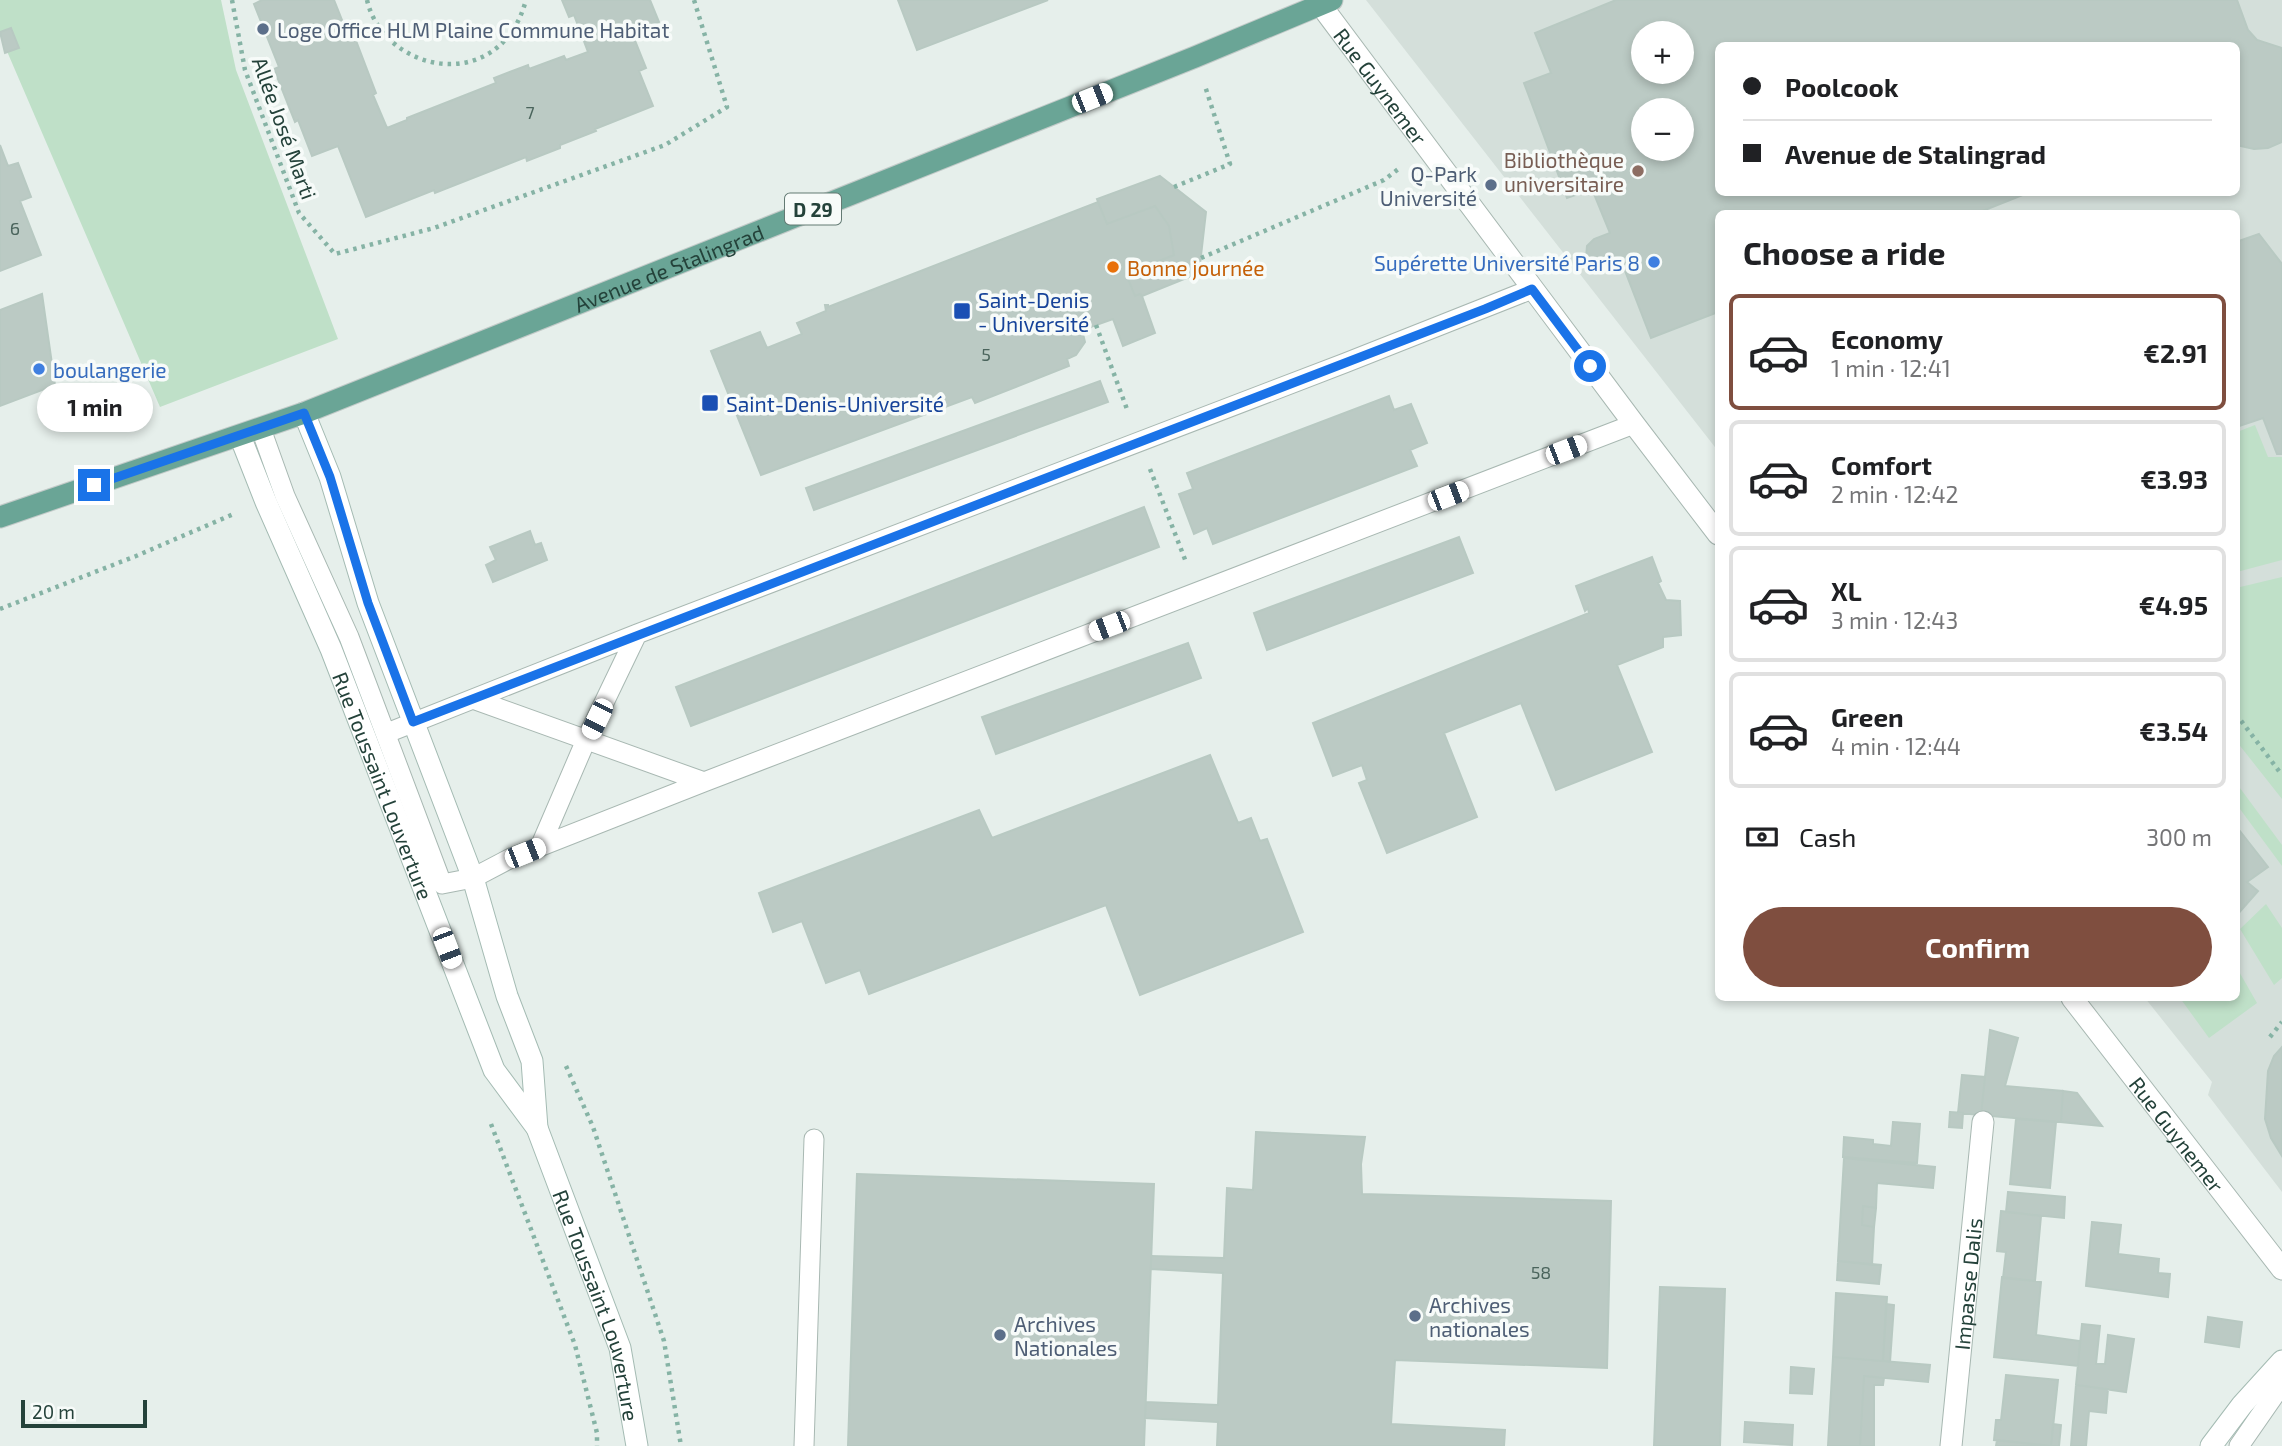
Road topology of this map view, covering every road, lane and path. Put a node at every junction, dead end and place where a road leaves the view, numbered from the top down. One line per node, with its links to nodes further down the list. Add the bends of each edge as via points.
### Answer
1 (232, 0): 4 (path, Allée José Marti, via 244,70 299,213 335,254 434,228 665,145 727,107)
2 (367, 0): 3 (path, via 384,35 405,53 430,62 458,64 484,56 506,40 521,18)
3 (526, 0)
4 (694, 0)
5 (1323, 2): 6 (main road, Avenue de Stalingrad / D 29); 7 (street, Rue Guynemer)
6 (1195, 57): 8 (path, via 1230,164); 11 (main road, Avenue de Stalingrad / D 29)
7 (1426, 147): 9 (path, via 1384,180); 10 (street, Rue Guynemer)
8 (1174, 187)
9 (1201, 258)
10 (1532, 289): 12 (street, Rue Guynemer); 18 (lane)
11 (304, 413): 13 (main road, Avenue de Stalingrad / D 29); 21 (street, Rue Toussaint Louverture)
12 (1634, 424): 16 (street, Rue Guynemer); 26 (lane)
13 (251, 433): 15 (main road, Avenue de Stalingrad / D 29); 22 (lane, via 349,636); 25 (street, Rue Toussaint Louverture, via 266,502)
14 (238, 512): 17 (path)
15 (0, 517)
16 (1715, 530)
17 (0, 609)
18 (637, 635): 19 (lane); 23 (lane)
19 (473, 699): 21 (lane); 23 (lane)
20 (2240, 719): 24 (path)
21 (413, 722): 22 (lane); 28 (street, Rue Toussaint Louverture)
22 (387, 733): 25 (lane); 28 (lane, via 442,884)
23 (586, 740): 26 (lane); 27 (lane)
24 (2282, 775)
25 (381, 778): 34 (street, Rue Toussaint Louverture, via 494,1070)
26 (704, 782): 27 (lane)
27 (540, 847): 28 (lane)
28 (472, 878): 34 (street, Rue Toussaint Louverture, via 507,996 532,1061)
29 (2074, 1001): 36 (street, Rue Guynemer)
30 (2282, 1022): 31 (path)
31 (2270, 1037)
32 (566, 1065): 40 (path, via 593,1127 664,1341)
33 (1983, 1122): 42 (street, Impasse Dalis)
34 (537, 1128): 39 (street, Rue Toussaint Louverture, via 620,1348)
35 (814, 1139): 41 (lane)
36 (2282, 1269)
37 (2282, 1361): 43 (street)
38 (2282, 1384): 44 (lane)
39 (637, 1446)
40 (681, 1446)
41 (804, 1446)
42 (1951, 1446)
43 (2211, 1446)
44 (2239, 1446)

